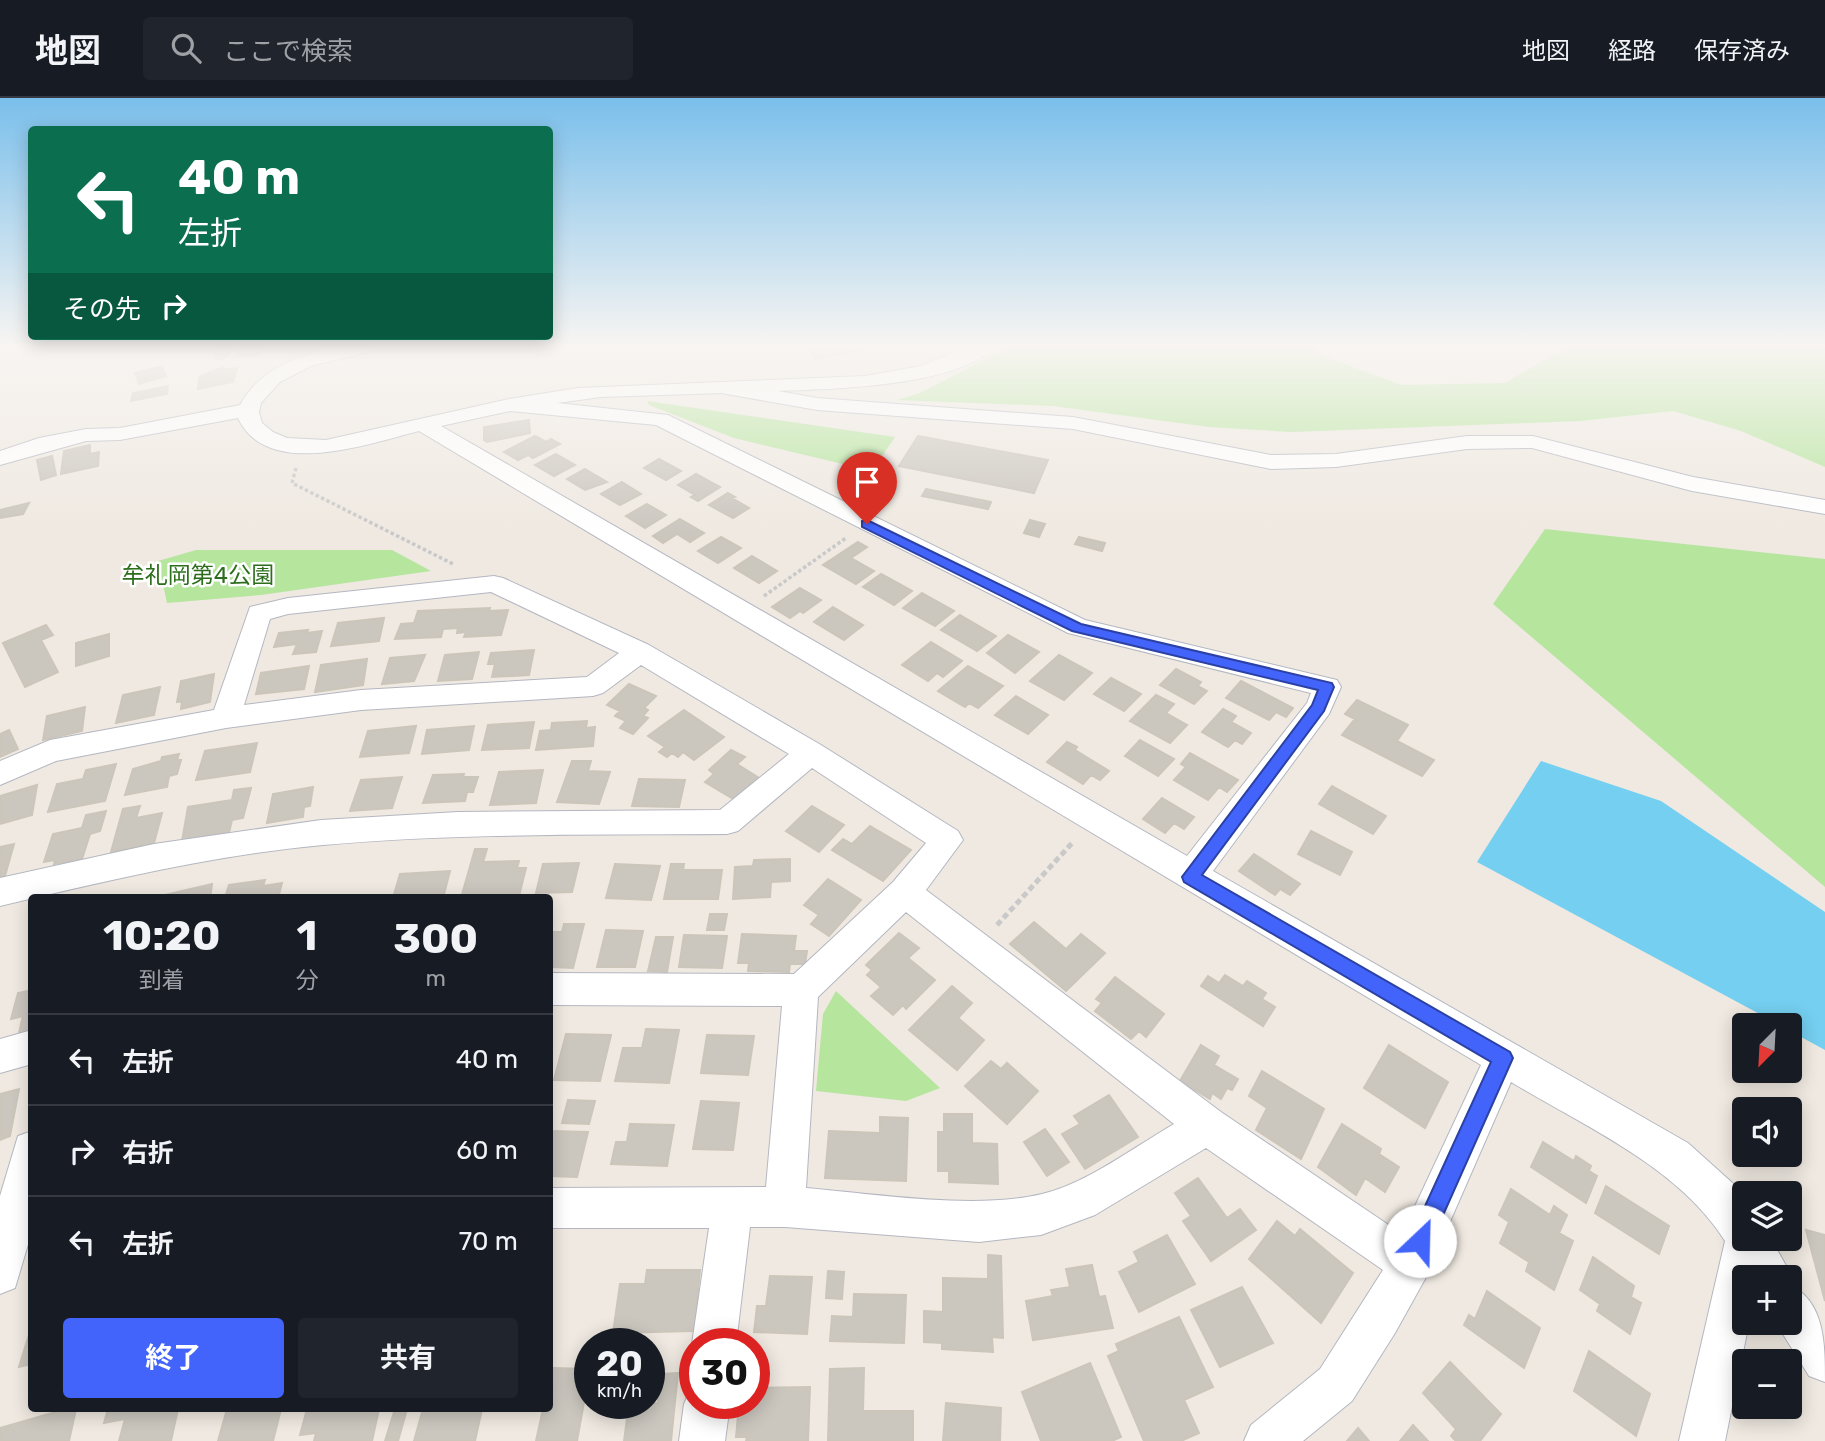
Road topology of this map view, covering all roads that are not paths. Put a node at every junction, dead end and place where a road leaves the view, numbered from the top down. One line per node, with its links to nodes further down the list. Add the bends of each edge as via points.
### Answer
1 (497, 408): 5 (street)
2 (538, 408): 12 (street, via 661,419 1077,627 1327,687 1319,707)
3 (866, 408): 7 (street, via 1073,423 1303,465 1450,444 1521,441 1692,484)
4 (248, 410): 5 (street, via 248,419 260,434 294,447 315,447); 6 (street, via 73,438)
5 (422, 424): 12 (street)
6 (0, 458)
7 (1825, 507)
8 (640, 652): 9 (street, via 593,686 361,700); 9 (street, via 494,584 288,606 259,613); 10 (street)
9 (226, 718): 11 (street, via 50,751)
10 (811, 753): 13 (street, via 727,822 458,824 321,833 154,857); 14 (street, via 947,841)
11 (0, 774)
12 (1190, 877): 19 (street)
13 (0, 892)
14 (905, 892): 16 (street); 20 (street)
15 (553, 989): 16 (street)
16 (801, 990): 23 (street)
17 (28, 1048): 18 (street)
18 (0, 1056)
19 (1503, 1058): 25 (street, via 1674,1157 1724,1202); 28 (street)
20 (1207, 1126): 23 (street, via 1081,1202 1041,1215 979,1222); 28 (street)
21 (28, 1170): 27 (street)
22 (732, 1206): 23 (street); 24 (street); 30 (street)
23 (785, 1207)
24 (553, 1208)
25 (1732, 1215)
26 (1743, 1251): 35 (street)
27 (9, 1263)
28 (1410, 1264): 34 (street, via 1336,1385)
29 (1802, 1325): 31 (street)
30 (716, 1328)
31 (1825, 1360)
32 (705, 1419): 33 (street)
33 (702, 1441)
34 (1267, 1441)
35 (1702, 1441)

